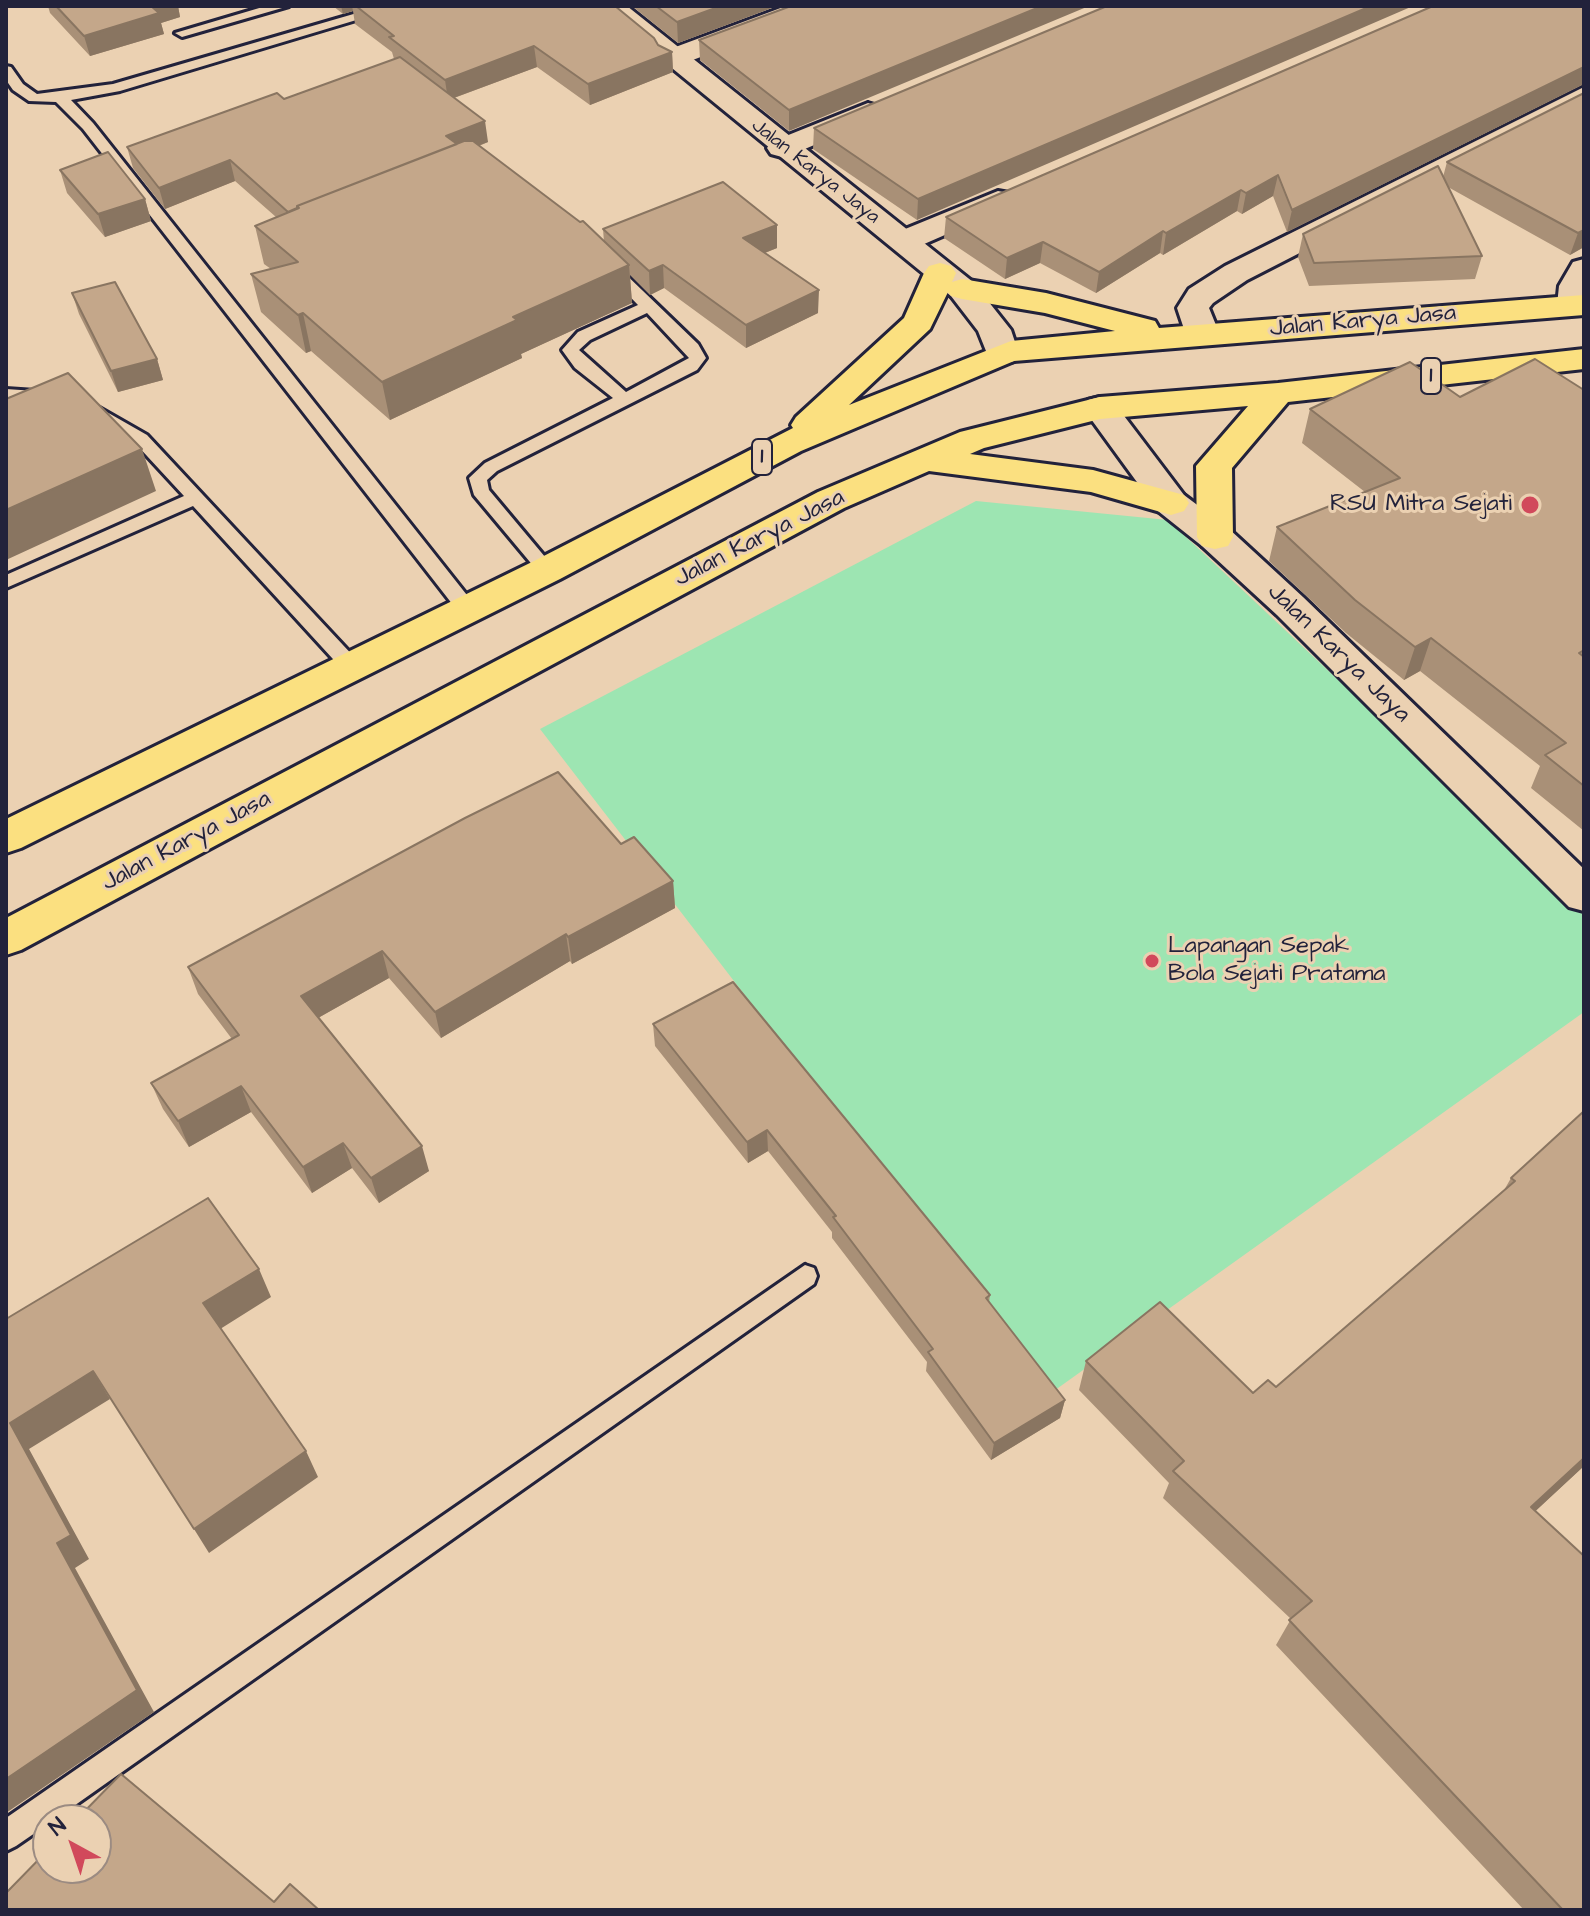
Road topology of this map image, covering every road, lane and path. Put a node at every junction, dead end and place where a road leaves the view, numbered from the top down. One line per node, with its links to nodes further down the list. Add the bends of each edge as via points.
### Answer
1 (282, 6): 5 (lane)
2 (610, 6): 6 (main road, Jalan Karya Jaya)
3 (811, 6): 6 (main road)
4 (391, 7): 9 (lane, via 115,88)
5 (182, 33)
6 (672, 58): 11 (main road, Jalan Karya Jaya)
7 (6, 70): 9 (lane, via 34,98)
8 (1584, 96): 19 (main road, via 1236,273 1201,296 1193,308)
9 (60, 97): 33 (lane)
10 (895, 100): 11 (main road)
11 (782, 148): 13 (main road, Jalan Karya Jaya)
12 (1023, 190): 13 (main road)
13 (904, 241): 16 (main road, Jalan Karya Jaya)
14 (591, 251): 18 (lane)
15 (1584, 269): 17 (main road, via 1575,286)
16 (951, 281): 19 (highway); 20 (main road, Jalan Karya Jaya, via 994,330); 26 (highway, via 918,322)
17 (1578, 305): 19 (highway, Jalan Karya Jasa / 1)
18 (649, 306): 24 (lane, via 698,358); 24 (lane, via 584,336 570,350)
19 (1191, 336): 20 (highway, Jalan Karya Jasa / 1)
20 (1002, 354): 26 (highway, Jalan Karya Jasa / 1)
21 (1584, 359): 22 (highway, Jalan Karya Jasa / 1)
22 (1278, 393): 25 (highway, Jalan Karya Jasa / 1); 30 (highway, via 1214,466)
23 (6, 394): 28 (lane, via 70,401 110,417 141,439)
24 (626, 400): 31 (lane, via 478,478 480,491)
25 (1100, 408): 27 (highway, Jalan Karya Jasa / 1, via 972,440); 29 (main road, Jalan Karya Jaya)
26 (789, 443): 31 (highway, Jalan Karya Jasa / 1)
27 (927, 460): 29 (highway, via 1093,481); 37 (highway, Jalan Karya Jasa / 1, via 831,500)
28 (197, 497): 32 (lane); 34 (lane)
29 (1171, 503): 30 (main road, Jalan Karya Jaya)
30 (1215, 537): 36 (main road, Jalan Karya Jaya)
31 (547, 570): 33 (highway, Jalan Karya Jasa / 1)
32 (6, 582)
33 (467, 609): 34 (highway, Jalan Karya Jasa / 1)
34 (350, 665): 35 (highway, Jalan Karya Jasa / 1)
35 (6, 837)
36 (1584, 895)
37 (6, 938)
38 (805, 1276): 39 (lane)
39 (6, 1836)

